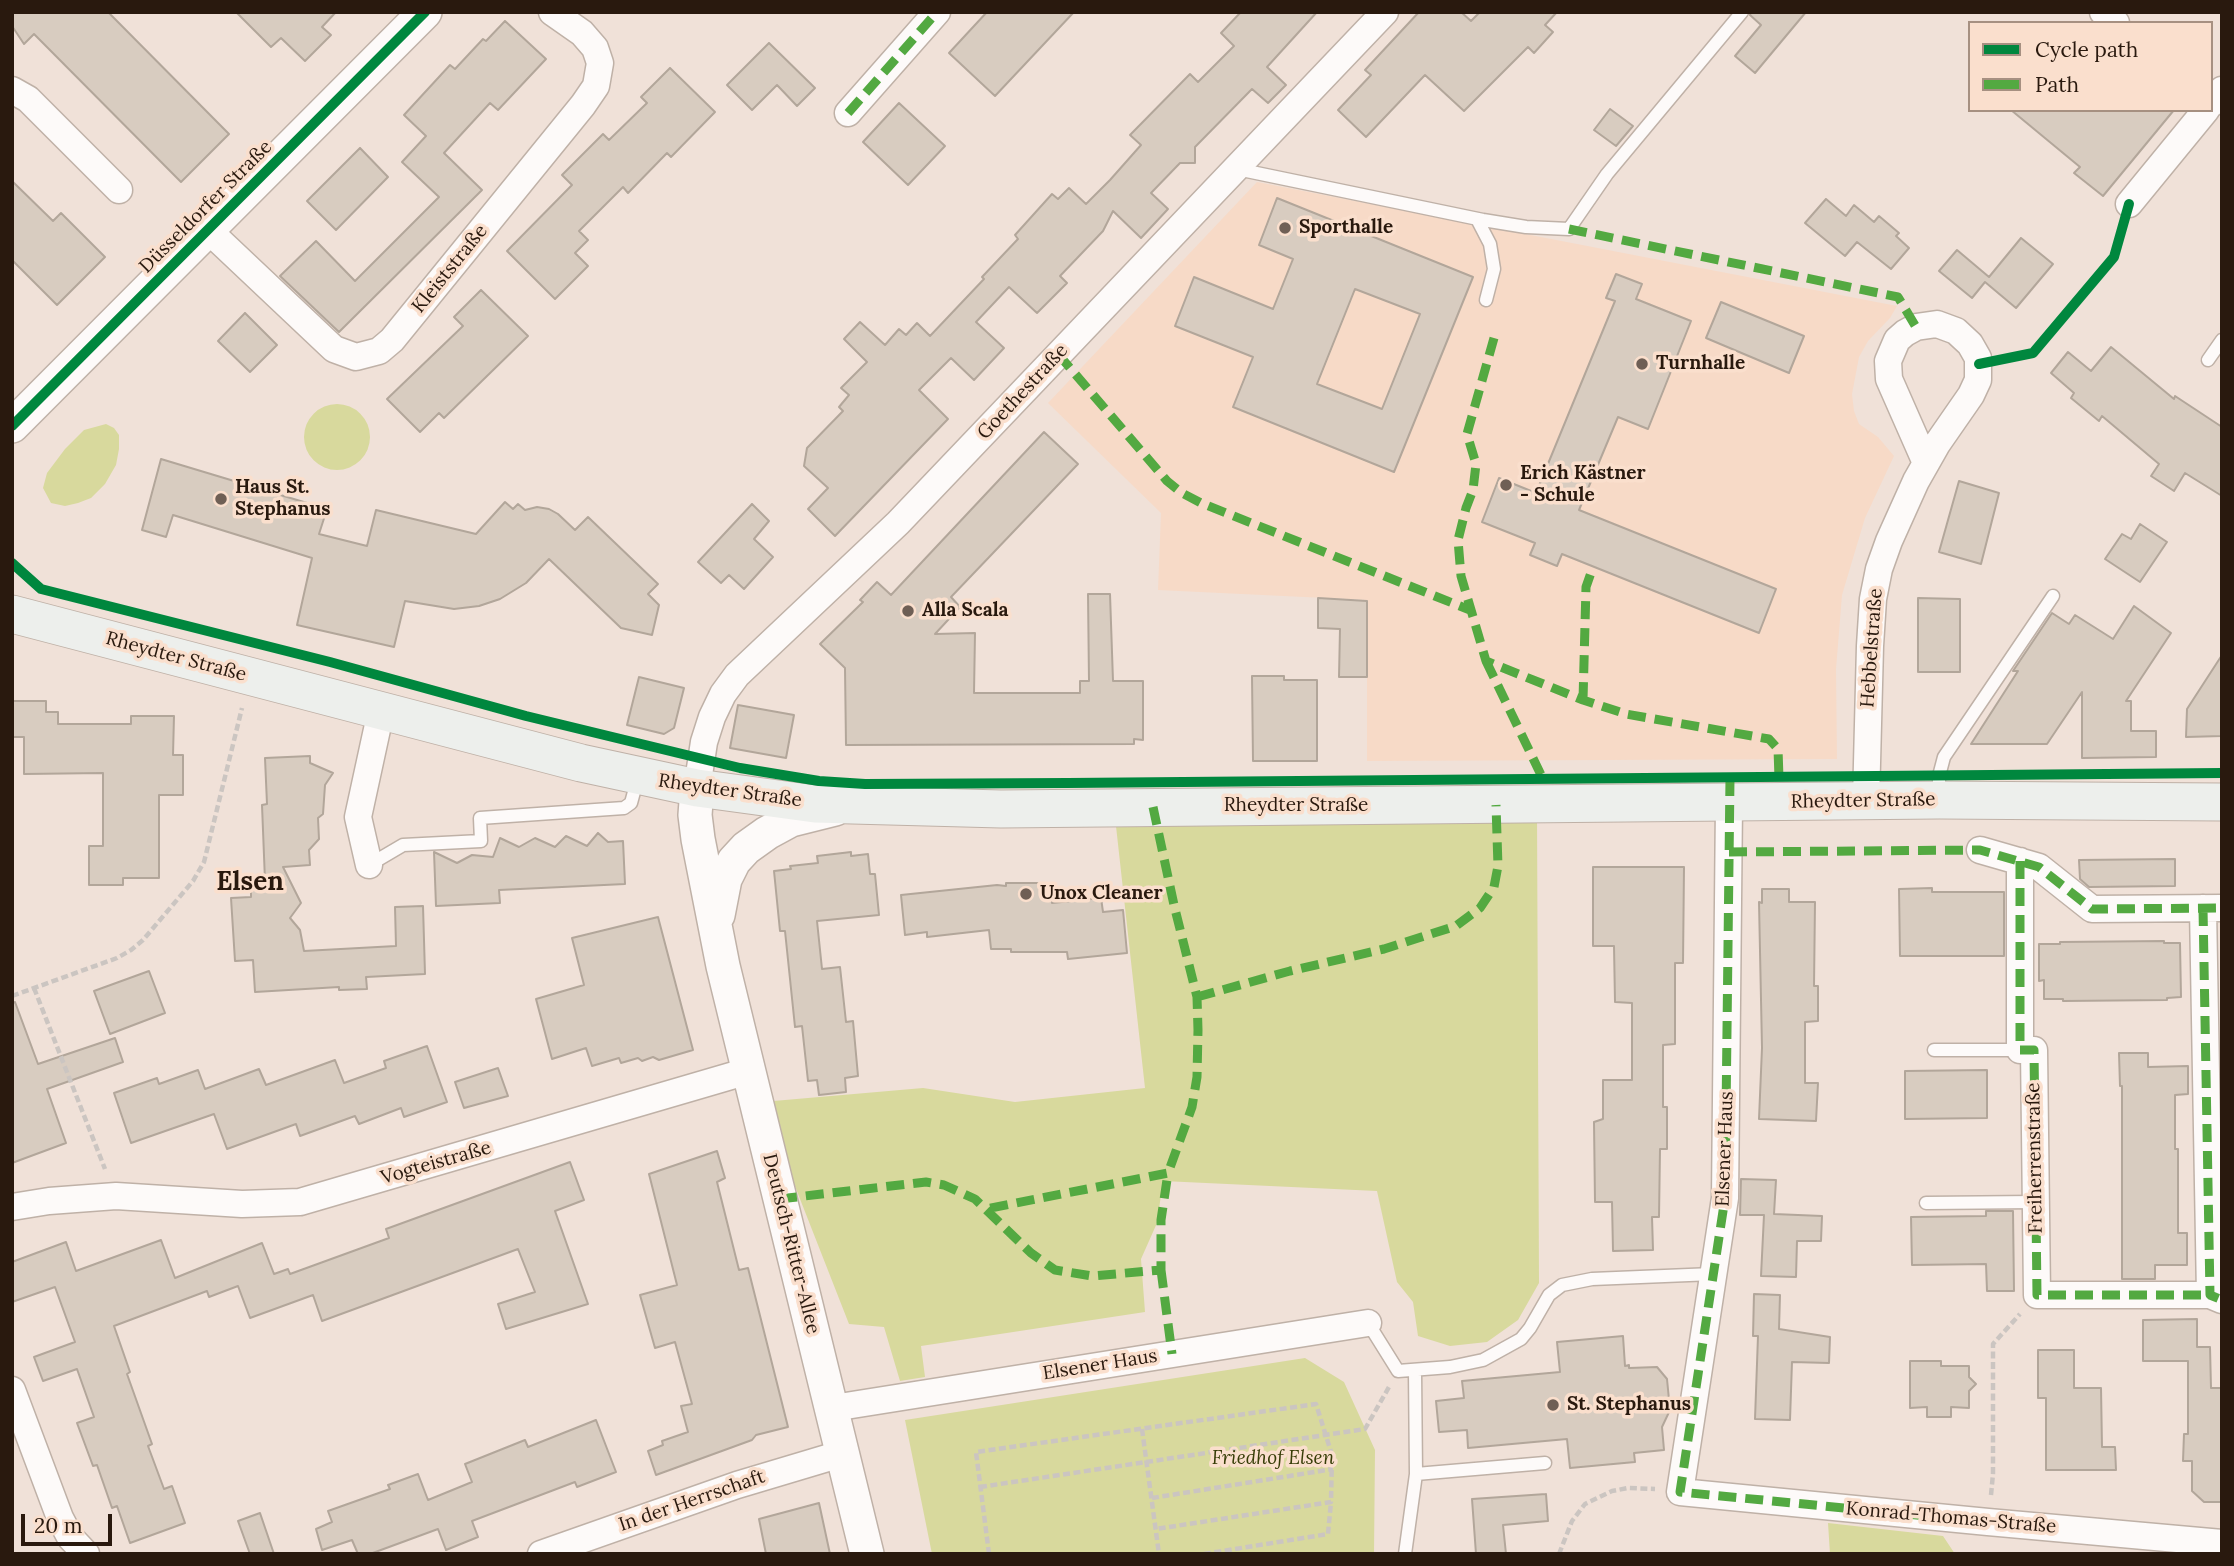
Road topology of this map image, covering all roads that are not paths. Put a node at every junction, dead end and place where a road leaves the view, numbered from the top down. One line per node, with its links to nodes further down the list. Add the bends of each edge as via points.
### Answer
1 (425, 12): 13 (street, Düsseldorfer Straße)
2 (552, 12): 13 (street, Kleiststraße, via 595,48 600,63 596,86 379,351 356,357 334,349)
3 (937, 12): 8 (street)
4 (1385, 12): 9 (street, Goethestraße)
5 (1742, 12): 12 (lane, via 1607,174 1569,229)
6 (12, 90): 10 (street, via 28,99)
7 (2206, 112): 11 (street)
8 (848, 113)
9 (1237, 169): 12 (lane); 23 (street, Goethestraße, via 898,523 737,675 712,717)
10 (119, 190)
11 (2129, 204)
12 (1477, 219): 14 (lane, via 1490,244 1494,269)
13 (208, 230): 17 (street, Düsseldorfer Straße)
14 (1486, 300)
15 (2222, 340): 16 (lane)
16 (2208, 360)
17 (12, 426)
18 (1926, 463): 18 (street, Hebbelstraße, via 1972,395 1979,373 1970,344 1956,331 1937,324 1905,333 1888,361 1889,379); 25 (street, Hebbelstraße, via 1889,541 1875,584)
19 (2053, 596): 24 (lane, via 1944,757)
20 (12, 614): 21 (main road, Rheydter Straße)
21 (381, 711): 22 (main road, Rheydter Straße); 31 (street, via 358,817)
22 (638, 777): 23 (main road, Rheydter Straße); 31 (lane, via 631,803 624,808 480,818 481,841 403,845)
23 (697, 789): 28 (main road, Rheydter Straße); 33 (street, Deutsch-Ritter-Allee, via 695,822)
24 (1939, 800): 25 (main road, Rheydter Straße); 26 (main road, Rheydter Straße)
25 (1866, 802): 27 (main road, Rheydter Straße)
26 (2222, 802)
27 (1729, 803): 28 (main road, Rheydter Straße, via 1014,809); 40 (street, Elsener Haus, via 1725,1198)
28 (858, 806): 33 (street, Deutsch-Ritter-Allee, via 791,820 746,848 725,879)
29 (1980, 850): 30 (street)
30 (2020, 861): 32 (street, via 2039,867 2092,909); 34 (street)
31 (369, 865)
32 (2212, 908): 41 (street)
33 (716, 935): 36 (street, Deutsch-Ritter-Allee)
34 (2020, 1049): 35 (lane); 37 (street, Freiherrenstraße, via 2034,1050)
35 (1934, 1050)
36 (748, 1072): 39 (street, Vogteistraße, via 300,1202 242,1204 116,1196); 45 (street, Deutsch-Ritter-Allee)
37 (2035, 1202): 38 (lane); 41 (street, Freiherrenstraße, via 2037,1295)
38 (1926, 1203)
39 (12, 1207)
40 (1713, 1274): 43 (lane, via 1576,1281 1549,1295 1530,1328 1510,1347 1466,1364); 49 (street, Elsener Haus)
41 (2216, 1297)
42 (1368, 1323): 43 (lane, via 1398,1371); 45 (street, Elsener Haus)
43 (1415, 1371): 48 (lane)
44 (12, 1390): 51 (street, via 60,1518)
45 (833, 1408): 46 (street, Deutsch-Ritter-Allee)
46 (844, 1453): 52 (street, In der Herrschaft); 53 (street, Deutsch-Ritter-Allee)
47 (1545, 1463): 48 (lane)
48 (1416, 1474): 54 (lane)
49 (1680, 1492): 50 (street, Konrad-Thomas-Straße)
50 (2222, 1542)
51 (86, 1554)
52 (541, 1554)
53 (867, 1554)
54 (1405, 1554)

